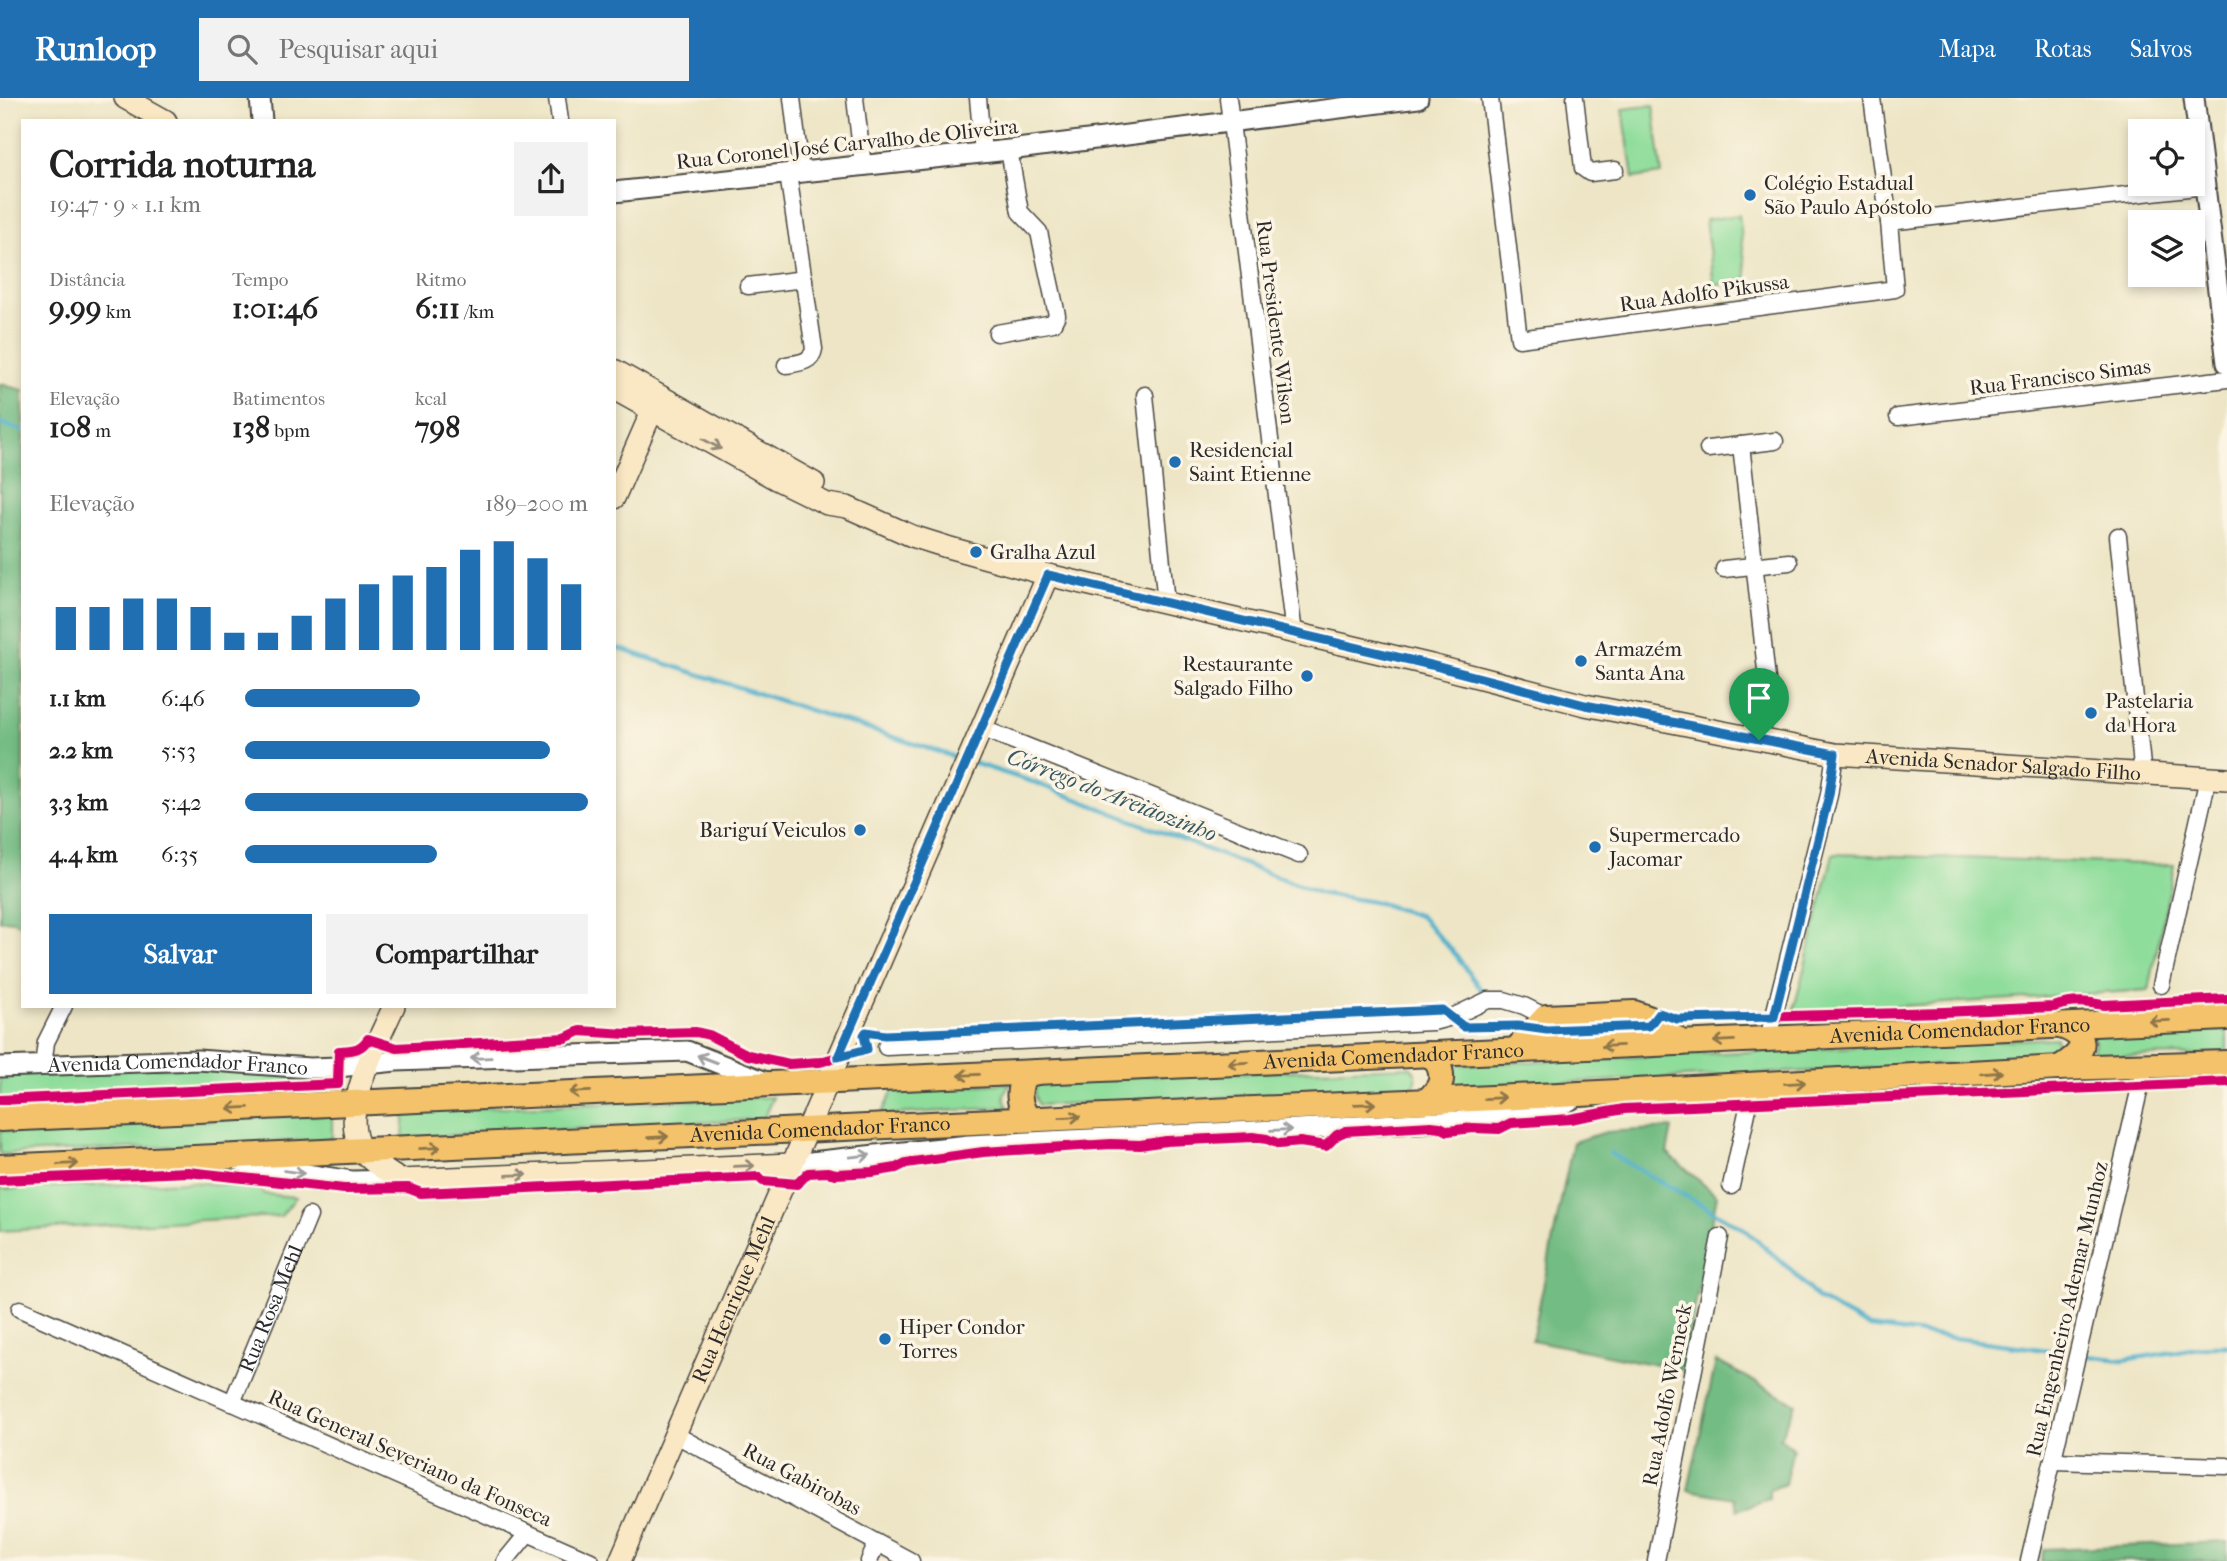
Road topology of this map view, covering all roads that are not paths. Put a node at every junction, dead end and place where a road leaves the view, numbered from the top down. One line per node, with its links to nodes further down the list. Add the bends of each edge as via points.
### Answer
1 (125, 98): 14 (main road)
2 (260, 98): 15 (street)
3 (557, 98): 16 (street)
4 (792, 98): 23 (street)
5 (855, 98): 21 (street)
6 (978, 98): 20 (street)
7 (1228, 98): 18 (street, Rua Presidente Wilson)
8 (1418, 98): 13 (street, Rua Coronel José Carvalho de Oliveira)
9 (1490, 98): 27 (street, Rua Adolfo Pikussa, via 1519,339 1895,289)
10 (1576, 98): 22 (street, via 1583,168 1590,173)
11 (1872, 98): 27 (street)
12 (2194, 98): 17 (street)
13 (1372, 100): 18 (street, Rua Coronel José Carvalho de Oliveira)
14 (162, 119)
15 (262, 119)
16 (560, 119)
17 (2197, 119)
18 (1230, 121): 19 (street, Rua Coronel José Carvalho de Oliveira); 50 (street, Rua Presidente Wilson)
19 (1009, 150): 20 (street, Rua Coronel José Carvalho de Oliveira); 31 (street, via 1020,212 1039,232 1057,315 1053,323)
20 (983, 153): 21 (street, Rua Coronel José Carvalho de Oliveira)
21 (863, 166): 23 (street, Rua Coronel José Carvalho de Oliveira)
22 (1615, 170)
23 (795, 173): 25 (street, Rua Coronel José Carvalho de Oliveira); 29 (street)
24 (2205, 186): 28 (street)
25 (616, 192)
26 (2128, 195): 27 (street)
27 (1889, 222)
28 (2221, 254): 32 (street)
29 (804, 279): 30 (street); 33 (street, via 813,355)
30 (748, 286)
31 (997, 333)
32 (2227, 363)
33 (786, 365)
34 (616, 372): 38 (main road, Avenida Senador Salgado Filho)
35 (2227, 379): 39 (street, Rua Francisco Simas)
36 (616, 390): 38 (main road, Avenida Senador Salgado Filho)
37 (1145, 395): 49 (street)
38 (660, 405): 43 (main road); 48 (main road, Avenida Senador Salgado Filho, via 827,504 847,507 912,536)
39 (1898, 417)
40 (1775, 441): 41 (street)
41 (1741, 445): 42 (street); 46 (street)
42 (1708, 449)
43 (616, 494)
44 (2118, 536): 54 (street)
45 (1789, 562): 46 (street)
46 (1755, 566): 47 (street); 52 (street, via 1769,697)
47 (1724, 569)
48 (1048, 575): 49 (main road, Avenida Senador Salgado Filho); 51 (main road, Rua Henrique Mehl)
49 (1166, 603): 50 (main road, Avenida Senador Salgado Filho)
50 (1294, 634): 52 (main road, Avenida Senador Salgado Filho, via 1585,705)
51 (981, 728): 56 (street); 75 (main road, Rua Henrique Mehl)
52 (1759, 740): 53 (main road, Avenida Senador Salgado Filho)
53 (1835, 754): 54 (main road, Avenida Senador Salgado Filho); 63 (street, via 1829,795)
54 (2143, 775): 55 (main road, Avenida Senador Salgado Filho)
55 (2217, 779): 57 (street)
56 (1300, 855)
57 (2161, 985)
58 (63, 1008): 70 (street, via 46,1042)
59 (393, 1008): 69 (main road)
60 (1546, 1017): 64 (highway, via 1634,1013 1653,1020); 65 (street, Avenida Comendador Franco, via 1504,1000 1488,1000 1433,1022); 66 (highway)
61 (2227, 1018): 62 (highway, Avenida Comendador Franco, one-way to 62)
62 (2061, 1026): 63 (highway, Avenida Comendador Franco); 73 (highway, via 2074,1030 2082,1046 2073,1060)
63 (1768, 1039): 64 (highway, Avenida Comendador Franco, one-way to 64)
64 (1681, 1043): 66 (highway, Avenida Comendador Franco, one-way to 66)
65 (886, 1047)
66 (1516, 1050): 67 (highway, Avenida Comendador Franco)
67 (1427, 1054): 74 (highway, Avenida Comendador Franco, one-way to 74); 79 (highway, via 1437,1060 1442,1074 1439,1089)
68 (2227, 1063): 71 (highway, Avenida Comendador Franco)
69 (369, 1064): 70 (street, Avenida Comendador Franco, via 310,1068 198,1059); 76 (street, Avenida Comendador Franco, one-way to 69, via 687,1051); 80 (main road)
70 (43, 1066): 72 (street, Avenida Comendador Franco)
71 (2145, 1066): 73 (highway, Avenida Comendador Franco); 95 (street, Rua Engenheiro Ademar Munhoz)
72 (0, 1067)
73 (2059, 1068): 77 (highway, Avenida Comendador Franco, one-way to 73)
74 (1037, 1072): 75 (highway, Avenida Comendador Franco, one-way to 75); 82 (highway, via 1024,1075 1018,1091)
75 (828, 1081): 76 (highway, Avenida Comendador Franco); 83 (main road, Rua Henrique Mehl)
76 (771, 1084): 80 (highway, Avenida Comendador Franco, one-way to 80)
77 (1753, 1085): 78 (highway, Avenida Comendador Franco); 89 (street)
78 (1580, 1094): 79 (highway, Avenida Comendador Franco, one-way to 78); 86 (street, Avenida Comendador Franco, one-way to 78, via 969,1145 1459,1121 1551,1112)
79 (1427, 1101): 82 (highway, Avenida Comendador Franco, one-way to 79)
80 (356, 1103): 81 (highway, Avenida Comendador Franco, one-way to 81); 84 (main road, via 354,1126)
81 (0, 1119)
82 (1028, 1119): 83 (highway, Avenida Comendador Franco)
83 (806, 1130): 84 (highway, Avenida Comendador Franco, one-way to 83); 86 (main road, Rua Henrique Mehl)
84 (362, 1150): 85 (highway, Avenida Comendador Franco); 88 (main road)
85 (228, 1157): 87 (highway, Avenida Comendador Franco, one-way to 85); 88 (street, Avenida Comendador Franco, one-way to 88, via 352,1181)
86 (792, 1164): 88 (main road, Avenida Comendador Franco, one-way to 86); 94 (main road, Rua Henrique Mehl)
87 (0, 1167)
88 (400, 1180)
89 (1731, 1186)
90 (309, 1216): 93 (street, Rua Rosa Mehl)
91 (1720, 1237): 104 (street, Rua Adolfo Werneck)
92 (20, 1309): 93 (street, Rua General Severiano da Fonseca)
93 (232, 1403): 97 (street, Rua General Severiano da Fonseca)
94 (674, 1434): 98 (street, Rua Gabirobas); 101 (main road, Rua Henrique Mehl)
95 (2053, 1461): 96 (street); 105 (street, Rua Engenheiro Ademar Munhoz)
96 (2227, 1466)
97 (527, 1533): 99 (street); 100 (street, Rua General Severiano da Fonseca)
98 (877, 1543): 102 (street); 103 (street, Rua Gabirobas)
99 (505, 1561)
100 (591, 1561)
101 (620, 1561)
102 (869, 1561)
103 (911, 1561)
104 (1656, 1561)
105 (2029, 1561)

